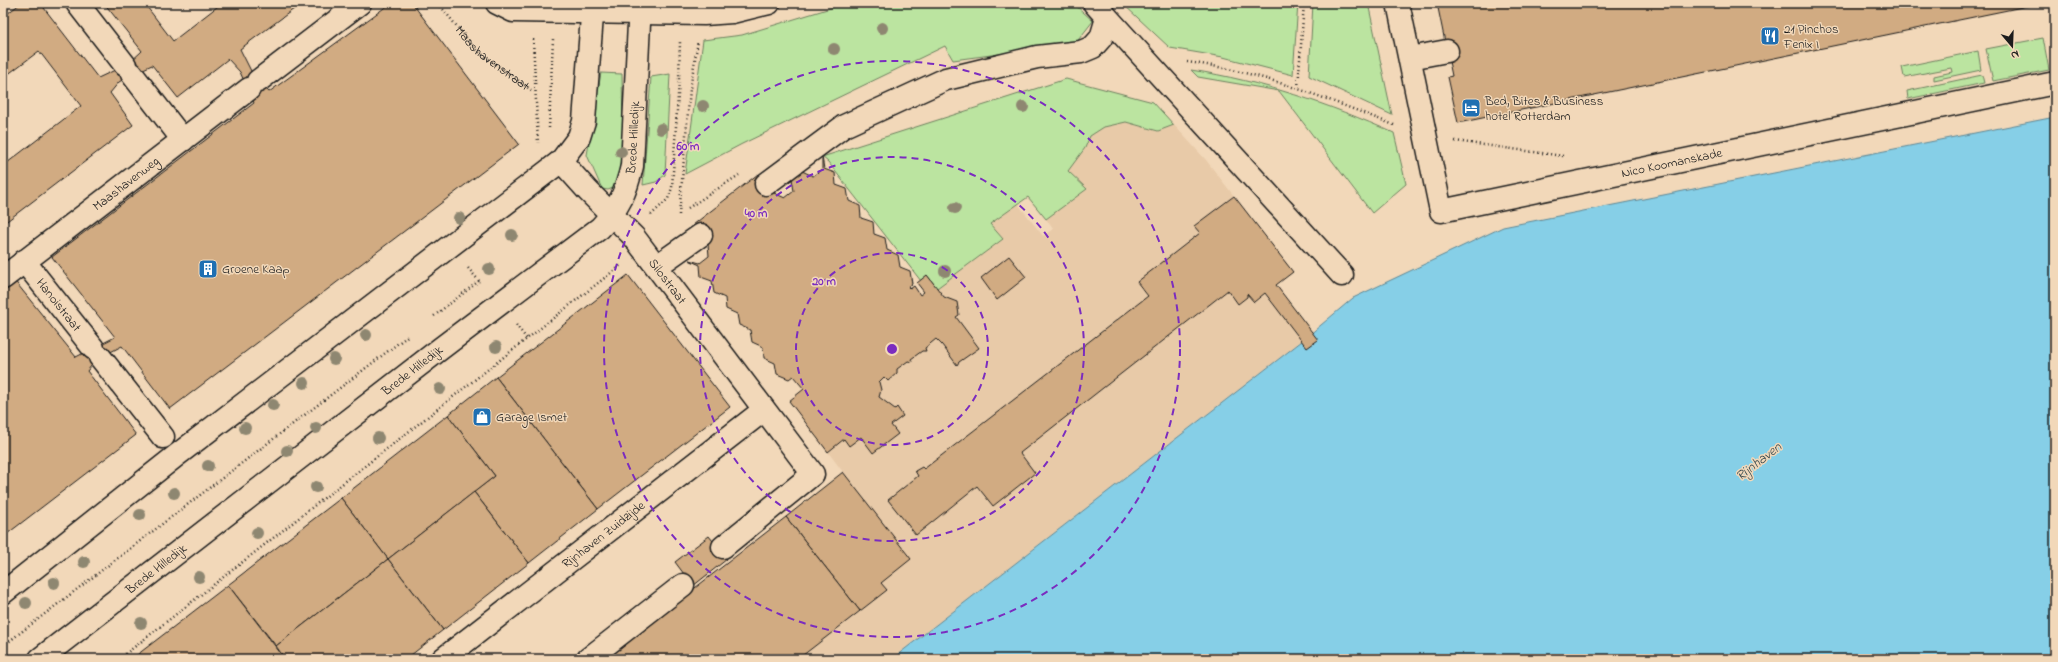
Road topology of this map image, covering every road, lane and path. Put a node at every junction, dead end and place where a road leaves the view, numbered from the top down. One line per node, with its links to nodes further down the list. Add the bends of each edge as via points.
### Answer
1 (8, 3): 10 (path)
2 (77, 3): 26 (street)
3 (360, 3): 26 (street, Maashavenweg)
4 (438, 3): 23 (path, Maashavenstraat, via 476,50)
5 (497, 3): 11 (street, via 513,11)
6 (769, 3): 12 (street, via 732,12 704,14)
7 (1304, 3): 22 (path)
8 (1398, 3): 19 (street, Nico Koomanskade)
9 (2054, 3): 13 (path)
10 (3, 7)
11 (593, 7): 12 (street); 29 (street, via 584,120 579,137)
12 (640, 8): 33 (street, Brede Hilledijk, via 632,166 626,192)
13 (2055, 8)
14 (1101, 11): 20 (street); 31 (street, via 1102,38 1093,47 1081,52 1037,57 946,79 844,126)
15 (533, 34): 23 (path)
16 (699, 37): 32 (path, via 690,90)
17 (552, 43): 24 (path)
18 (1446, 51): 19 (street)
19 (1410, 58): 25 (street, Nico Koomanskade)
20 (1146, 59): 22 (path, via 1216,66); 40 (street)
21 (2055, 84): 25 (street, Nico Koomanskade, via 1441,211)
22 (1298, 88): 25 (path)
23 (535, 92): 27 (path, via 539,142)
24 (549, 130)
25 (1426, 137): 28 (path)
26 (183, 140): 37 (street, Maashavenweg)
27 (536, 147)
28 (1570, 156)
29 (561, 161): 33 (street, Silostraat); 52 (street, via 183,450)
30 (743, 173): 32 (path)
31 (766, 184)
32 (680, 214): 34 (path)
33 (612, 216): 36 (street, Silostraat); 54 (street, Brede Hilledijk, via 600,228 433,354)
34 (674, 219)
35 (701, 235): 39 (street)
36 (642, 248): 39 (street, Silostraat); 47 (path)
37 (24, 261): 41 (street, Maashavenweg); 49 (street, Hanoistraat)
38 (466, 266): 42 (path)
39 (657, 266): 48 (street, Silostraat)
40 (1342, 275)
41 (3, 278)
42 (479, 281): 43 (path); 44 (path)
43 (483, 286)
44 (429, 320)
45 (515, 323): 47 (path)
46 (410, 334): 53 (path)
47 (527, 339): 55 (path)
48 (764, 410): 50 (street, Silostraat, via 813,474); 56 (street, Rijnhaven Zuidzijde)
49 (163, 438)
50 (723, 546)
51 (683, 585): 57 (street)
52 (3, 593)
53 (3, 646)
54 (40, 659)
55 (119, 659)
56 (443, 659)
57 (588, 659)

